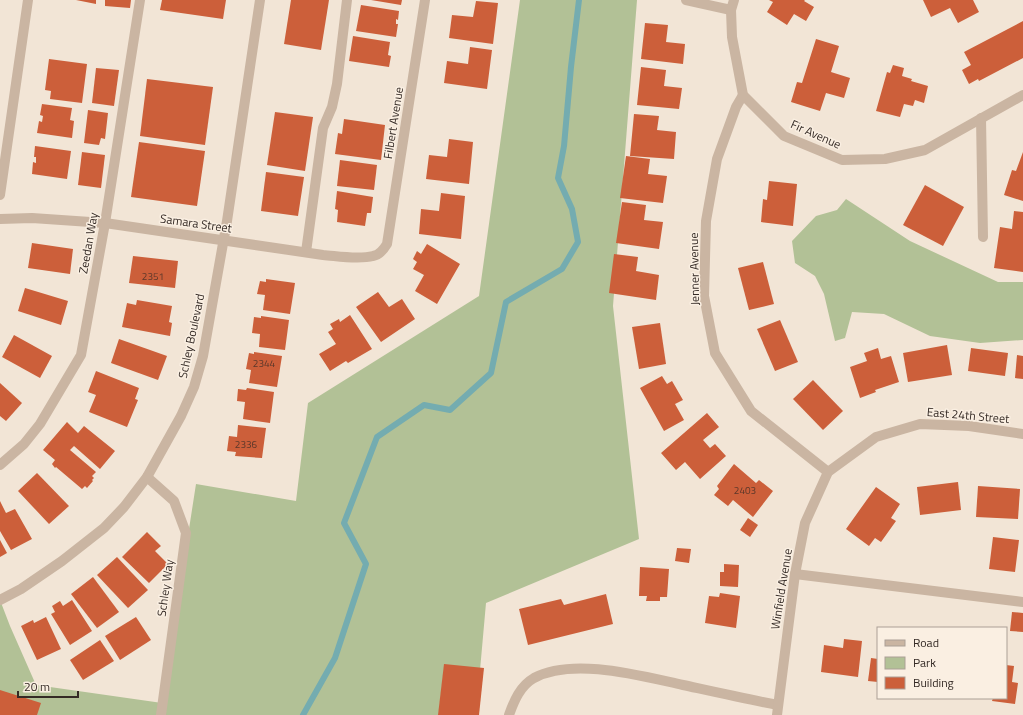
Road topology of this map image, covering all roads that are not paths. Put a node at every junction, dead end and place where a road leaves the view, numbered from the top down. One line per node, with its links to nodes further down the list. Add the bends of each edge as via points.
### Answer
1 (28, 0): 12 (street)
2 (140, 0): 14 (street, Zeedan Way)
3 (260, 0): 16 (street, Schley Boulevard)
4 (346, 0): 18 (street, via 337,84 332,107 323,128)
5 (425, 0): 17 (street, Filbert Avenue, via 387,244)
6 (686, 0): 8 (street)
7 (734, 0): 8 (street)
8 (731, 10): 9 (street, via 732,37)
9 (743, 95): 11 (street, Fir Avenue, via 784,136 842,160 885,159 925,150); 21 (street, Jenner Avenue, via 717,159 706,221 704,296 714,353 751,411)
10 (1023, 95): 11 (street, Fir Avenue)
11 (981, 118): 15 (street)
12 (0, 195)
13 (0, 219): 14 (street, Samara Street, via 32,218)
14 (105, 223): 16 (street, Samara Street); 20 (street, Zeedan Way, via 81,355 40,424 24,444)
15 (983, 236)
16 (224, 240): 18 (street, Samara Street); 22 (street, Schley Boulevard, via 203,356 194,387)
17 (384, 248): 18 (street, Samara Street, via 373,256 352,257)
18 (306, 252)
19 (1023, 434): 21 (street, East 24th Street, via 969,426 920,424 876,437)
20 (0, 465)
21 (828, 472): 23 (street, Winfield Avenue, via 805,524)
22 (147, 477): 24 (street, Schley Boulevard, via 124,507 85,544 21,589); 27 (street, Schley Way, via 174,501 186,533)
23 (795, 574): 25 (street); 26 (street, Winfield Avenue)
24 (0, 600)
25 (1023, 602)
26 (778, 710): 28 (street, via 617,671 574,668 553,671 533,678 518,692)
27 (160, 715)
28 (509, 715)

